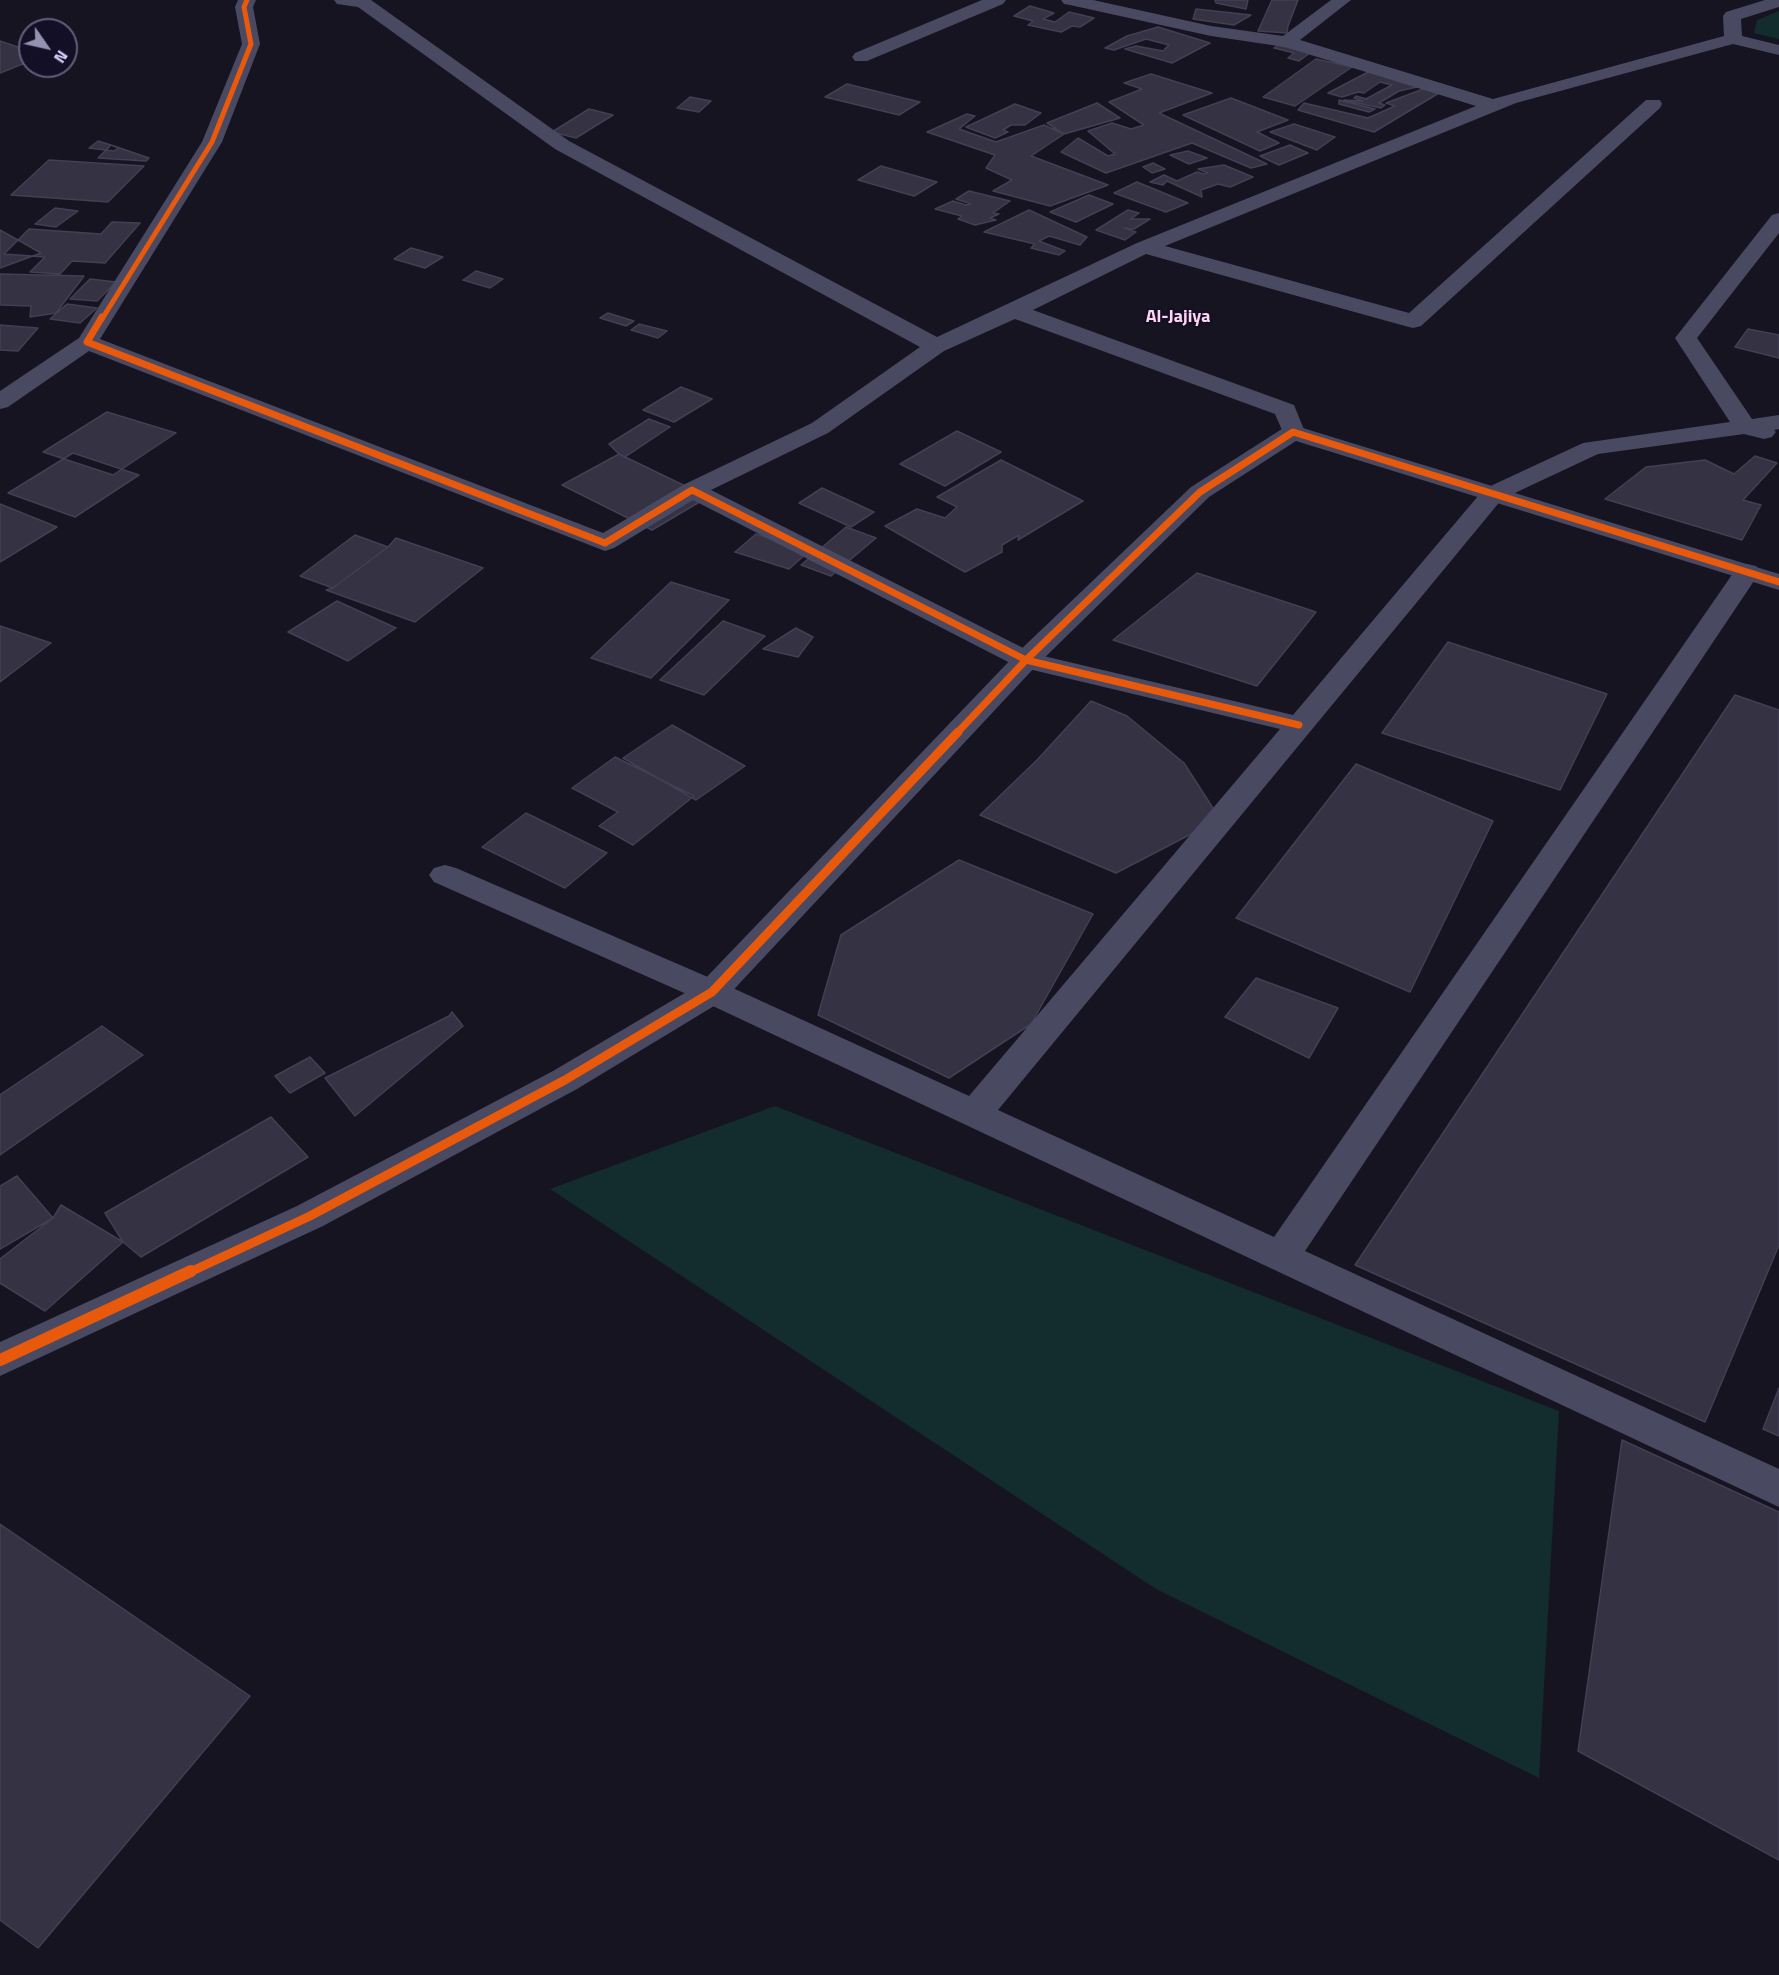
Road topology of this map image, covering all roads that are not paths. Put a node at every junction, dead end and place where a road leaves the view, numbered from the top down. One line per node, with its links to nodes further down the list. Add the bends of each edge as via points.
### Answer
1 (247, 0): 16 (street, via 244,7 251,44 212,142)
2 (343, 0): 17 (street, via 363,2 562,145)
3 (997, 0): 10 (street)
4 (1070, 0): 8 (street, via 1211,31)
5 (1342, 0): 8 (street)
6 (1779, 1): 7 (street, via 1732,15)
7 (1732, 39): 9 (street); 12 (street)
8 (1287, 42): 12 (street)
9 (1779, 50)
10 (861, 57)
11 (1653, 104): 14 (street, via 1413,321)
12 (1493, 105): 14 (street)
13 (1779, 219): 20 (street, via 1686,338)
14 (1144, 246): 15 (street)
15 (1014, 311): 17 (street); 21 (street, via 1286,410)
16 (87, 342): 18 (street); 23 (street, via 605,543)
17 (936, 346): 23 (street, via 820,428)
18 (0, 402)
19 (1779, 422): 20 (street)
20 (1746, 427): 22 (street); 24 (street, via 1592,448)
21 (1293, 432): 24 (street); 27 (street, via 1200,492)
22 (1779, 436)
23 (693, 490): 27 (street)
24 (1493, 494): 25 (street); 28 (street)
25 (1746, 572): 26 (street); 32 (street)
26 (1779, 582)
27 (1026, 660): 28 (street); 30 (street)
28 (1299, 725): 31 (street)
29 (445, 875): 30 (street)
30 (712, 992): 31 (street); 33 (street, via 565,1080 310,1216)
31 (974, 1114): 32 (street)
32 (1281, 1257): 34 (street)
33 (0, 1360)
34 (1779, 1489)

